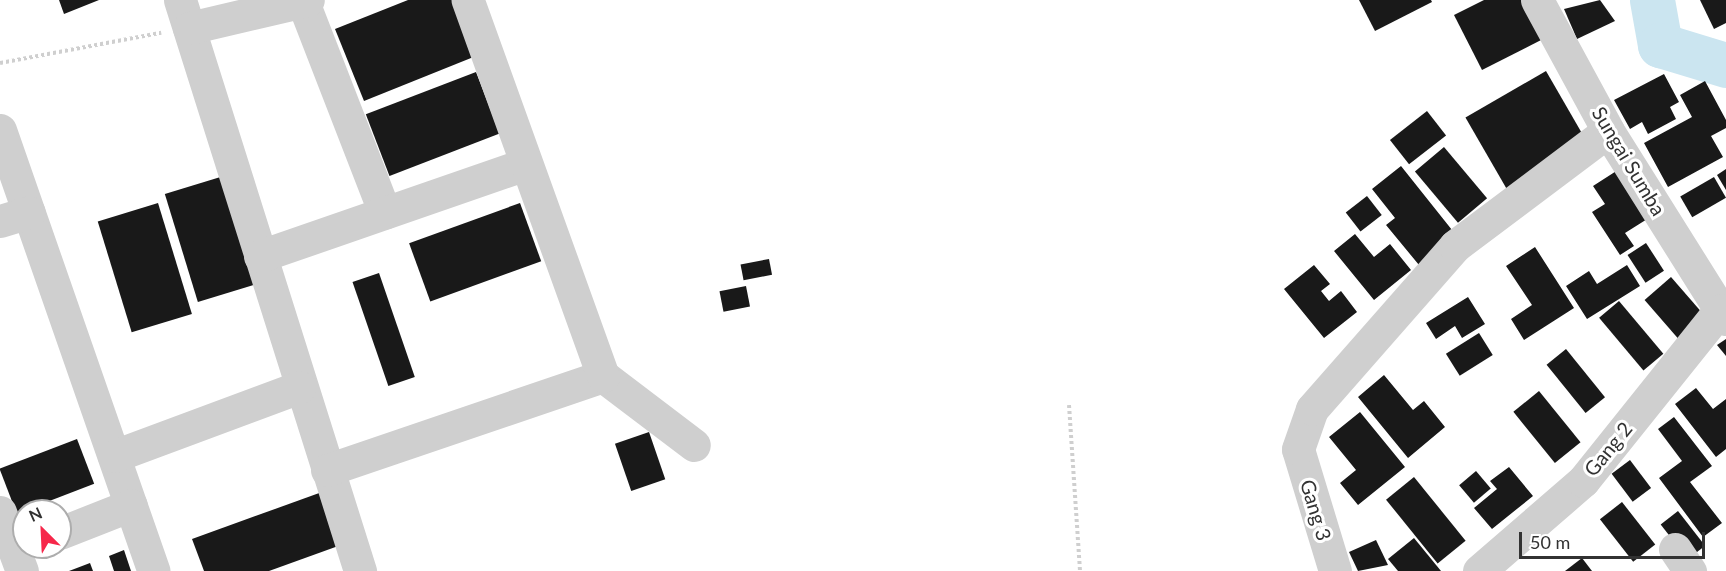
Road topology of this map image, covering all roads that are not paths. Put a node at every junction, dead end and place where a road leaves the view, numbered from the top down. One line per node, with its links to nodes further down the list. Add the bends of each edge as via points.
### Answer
1 (468, 0): 7 (street)
2 (1537, 0): 6 (street, Sungai Sumba)
3 (306, 1): 4 (street); 8 (street)
4 (184, 14): 10 (street)
5 (0, 130): 9 (street)
6 (1608, 131): 11 (street, Sungai Sumba); 23 (street, Gang 3, via 1455,246 1312,409 1298,449)
7 (523, 165): 8 (street); 12 (street)
8 (385, 213): 10 (street)
9 (14, 217): 15 (street)
10 (260, 256): 13 (street)
11 (1723, 315): 24 (street, Gang 2, via 1583,481)
12 (603, 376): 14 (street); 16 (street)
13 (300, 387): 15 (street); 16 (street)
14 (694, 445)
15 (114, 456): 17 (street)
16 (327, 470): 21 (street)
17 (131, 505): 19 (street); 22 (street)
18 (0, 512): 20 (street)
19 (72, 529)
20 (12, 546)
21 (355, 570)
22 (154, 571)
23 (1335, 571)
24 (1479, 571)

